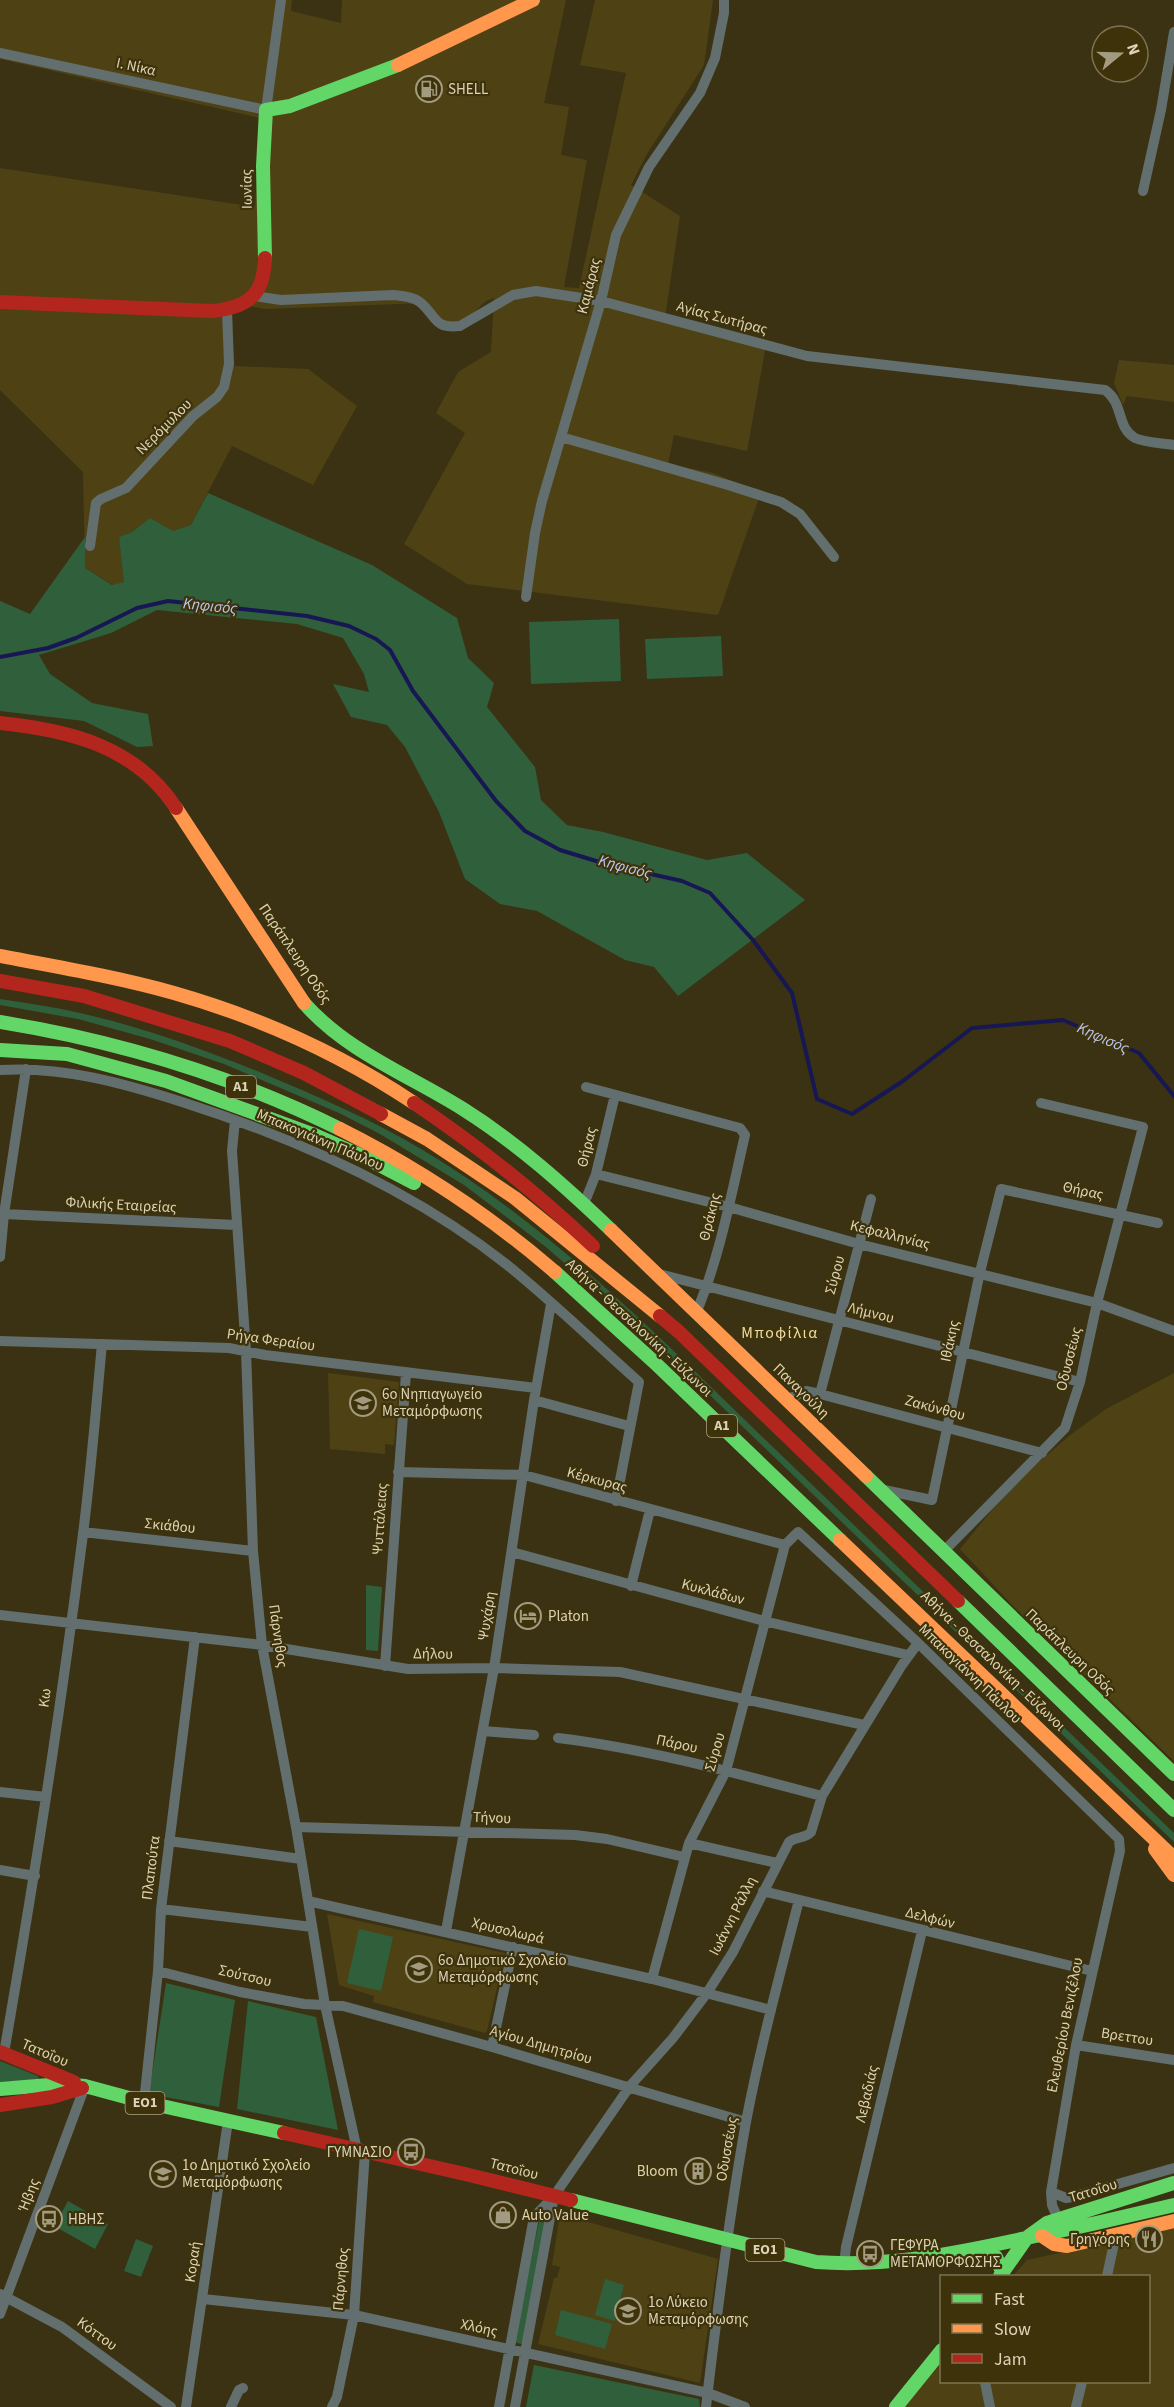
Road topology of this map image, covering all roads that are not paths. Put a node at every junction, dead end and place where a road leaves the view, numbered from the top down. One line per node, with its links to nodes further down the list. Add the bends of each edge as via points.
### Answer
1 (281, 0): 6 (street)
2 (533, 0): 6 (main road, via 394,67 290,106)
3 (724, 0): 9 (street, Καμάρας, via 715,58 700,93 649,167 632,200 616,235)
4 (1174, 32): 7 (street)
5 (0, 53): 6 (street, Ι. Νίκα)
6 (266, 111): 8 (main road, Ιωνίας, via 262,137 265,266)
7 (1143, 191)
8 (254, 296): 9 (street, Αγίας Σωτήρας, via 281,300 393,295 411,298 434,321 451,327 526,291); 11 (main road)
9 (601, 301): 12 (street, Καμάρας); 13 (street, Αγίας Σωτήρας, via 807,356 1105,390 1114,396 1122,420 1137,439)
10 (0, 302): 11 (main road)
11 (227, 310): 14 (street, Νερόμυλου, via 229,364 224,387 126,488 96,503)
12 (561, 437): 15 (street, via 781,502 800,514); 16 (street, Καμάρας, via 535,532)
13 (1174, 445)
14 (90, 546)
15 (834, 557)
16 (526, 597)
17 (0, 723): 34 (main road, Παράπλευρη Οδός, via 72,733 126,756 143,770 173,803 315,1015 352,1045 429,1088 509,1140)
18 (0, 956): 49 (main road, via 110,977 198,1000 270,1027 394,1091 532,1188)
19 (0, 981): 49 (main road, Αθήνα - Θεσσαλονίκη - Εύζωνοι / Α1, via 84,996 154,1016 230,1041 304,1073 427,1139 471,1168 558,1232)
20 (0, 1022): 32 (main road, Αθήνα - Θεσσαλονίκη - Εύζωνοι / Α1, via 71,1035 214,1077 358,1138)
21 (0, 1050): 22 (main road)
22 (18, 1052): 23 (main road); 32 (main road, via 67,1054 166,1081 312,1134 437,1194)
23 (0, 1057)
24 (26, 1069): 25 (street, Μπακογιάννη Πάυλου); 29 (street, Μπακογιάννη Πάυλου, via 71,1073 162,1095); 36 (street)
25 (0, 1070)
26 (586, 1087): 27 (street)
27 (615, 1095): 30 (street, Θήρας); 35 (street, Θράκης, via 740,1128 745,1135)
28 (1041, 1102): 37 (street, Οδυσσέως, via 1143,1127)
29 (235, 1120): 39 (street, Πάρνηθος, via 232,1151); 46 (street, Μπακογιάννη Πάυλου, via 359,1171 404,1195 506,1264)
30 (596, 1174): 34 (street, Θήρας); 35 (street, Κεφαλληνίας)
31 (1001, 1189): 37 (street, Θήρας); 42 (street, Ιθάκης)
32 (464, 1199): 98 (main road, Αθήνα - Θεσσαλονίκη - Εύζωνοι / Α1, via 605,1317)
33 (871, 1199): 40 (street, Σύρου)
34 (584, 1204): 43 (main road, Παναγούλη)
35 (729, 1207): 40 (street, Κεφαλληνίας); 44 (street, Θράκης)
36 (4, 1214): 39 (street, Φιλικής Εταιρείας); 41 (street)
37 (1120, 1214): 38 (street, Θήρας); 45 (street, Οδυσσέως)
38 (1158, 1223)
39 (236, 1226): 53 (street, Πάρνηθος)
40 (859, 1244): 42 (street, Κεφαλληνίας); 48 (street, Σύρου)
41 (0, 1257)
42 (981, 1272): 45 (street, Κεφαλληνίας); 54 (street, Ιθάκης)
43 (655, 1273): 44 (street, Λήμνου); 47 (main road, Παναγούλη)
44 (707, 1287): 47 (street, Θράκης); 48 (street, Λήμνου)
45 (1097, 1303): 50 (street, Κεφαλληνίας); 56 (street, Οδυσσέως)
46 (551, 1304): 57 (street, Ψυχάρη); 61 (street, Μπακογιάννη Πάυλου, via 639,1382)
47 (696, 1313): 60 (main road, Παναγούλη)
48 (839, 1321): 54 (street, Λήμνου); 58 (street, Σύρου)
49 (678, 1331): 92 (main road, Αθήνα - Θεσσαλονίκη - Εύζωνοι / Α1)
50 (1174, 1331)
51 (0, 1341): 52 (street, Ρήγα Φεραίου)
52 (102, 1344): 53 (street, Ρήγα Φεραίου); 69 (street, Κω)
53 (246, 1351): 55 (street, Ρήγα Φεραίου); 72 (street, Πάρνηθος)
54 (963, 1351): 56 (street, Λήμνου); 62 (street, Ιθάκης)
55 (406, 1373): 57 (street, Ρήγα Φεραίου); 64 (street, Ψυττάλειας)
56 (1080, 1382): 63 (street, Οδυσσέως, via 1065,1428)
57 (536, 1388): 59 (street, Ψυχάρη)
58 (820, 1394): 60 (street, via 806,1391); 62 (street, Ζακύνθου)
59 (534, 1400): 61 (street); 65 (street, Ψυχάρη)
60 (786, 1400): 66 (main road, Παναγούλη)
61 (629, 1426): 67 (street)
62 (949, 1427): 63 (street, Ζακύνθου); 66 (street, Ιθάκης, via 932,1500)
63 (1042, 1453): 74 (street, Οδυσσέως)
64 (398, 1472): 65 (street, Κέρκυρας); 83 (street, Ψυττάλειας)
65 (524, 1475): 67 (street, Κέρκυρας); 73 (street, Ψυχάρη)
66 (878, 1489): 74 (main road, Παναγούλη)
67 (616, 1501): 68 (street, Κέρκυρας)
68 (650, 1510): 71 (street, Κέρκυρας); 75 (street)
69 (83, 1532): 72 (street, Σκιάθου); 77 (street, Κω)
70 (798, 1532): 71 (street, Σύρου); 80 (street, Μπακογιάννη Πάυλου)
71 (785, 1545): 78 (street, Σύρου)
72 (253, 1551): 81 (street, Πάρνηθος)
73 (512, 1552): 75 (street, Κυκλάδων); 84 (street, Ψυχάρη)
74 (943, 1552): 91 (main road, Παράπλευρη Οδός)
75 (631, 1586): 78 (street, Κυκλάδων)
76 (0, 1615): 77 (street, Δήλου)
77 (71, 1621): 79 (street, Δήλου); 95 (street, Κω)
78 (764, 1621): 82 (street, Κυκλάδων); 85 (street, Σύρου)
79 (195, 1637): 81 (street, Δήλου); 102 (street, Πλαπούτα)
80 (918, 1644): 82 (street, Ιωάννη Ράλλη); 101 (street, Μπακογιάννη Πάυλου)
81 (262, 1645): 83 (street, Δήλου); 99 (street, Πάρνηθος)
82 (908, 1655): 86 (street, Ιωάννη Ράλλη)
83 (385, 1666): 84 (street, Δήλου, via 434,1670)
84 (494, 1668): 85 (street, Δήλου, via 620,1672); 87 (street, Ψυχάρη)
85 (745, 1697): 86 (street, Δήλου); 90 (street, Σύρου)
86 (864, 1725): 94 (street, Ιωάννη Ράλλη)
87 (483, 1731): 88 (street); 100 (street, Ψυχάρη)
88 (534, 1735)
89 (558, 1738): 90 (street, Πάρου, via 602,1743)
90 (726, 1771): 94 (street, Πάρου); 103 (street, Σύρου)
91 (1174, 1774)
92 (1148, 1786): 96 (main road); 97 (main road, Αθήνα - Θεσσαλονίκη - Εύζωνοι / Α1)
93 (0, 1792): 95 (street)
94 (822, 1796): 107 (street, Ιωάννη Ράλλη, via 811,1832 807,1837 792,1839)
95 (46, 1797): 110 (street, Κω)
96 (1174, 1805)
97 (1174, 1810)
98 (1133, 1818): 105 (main road, Αθήνα - Θεσσαλονίκη - Εύζωνοι / Α1); 109 (main road)
99 (296, 1827): 100 (street, Τήνου); 106 (street, Πάρνηθος)
100 (465, 1832): 104 (street, Τήνου, via 590,1836); 116 (street, Ψυχάρη)
101 (1119, 1839): 120 (street, Ελευθερίου Βενιζέλου, via 1120,1851)
102 (169, 1841): 106 (street); 114 (street, Πλαπούτα)
103 (689, 1843): 104 (street, Σύρου); 107 (street)
104 (684, 1857): 121 (street, Σύρου)
105 (1174, 1858)
106 (301, 1859): 113 (street, Πάρνηθος)
107 (777, 1863): 111 (street, Ιωάννη Ράλλη)
108 (0, 1870): 110 (street)
109 (1174, 1875)
110 (35, 1876): 127 (street, Κω)
111 (763, 1891): 112 (street, Δελφών); 122 (street, Ιωάννη Ράλλη, via 733,1952)
112 (799, 1900): 117 (street, Δελφών); 124 (street, Οδυσσέως)
113 (308, 1901): 115 (street, Πάρνηθος); 116 (street, Χρυσολωρά)
114 (161, 1909): 115 (street); 119 (street, Πλαπούτα)
115 (312, 1927): 123 (street, Πάρνηθος)
116 (446, 1931): 118 (street, Χρυσολωρά)
117 (922, 1931): 120 (street, Δελφών); 149 (street, Λεβαδιάς)
118 (513, 1947): 121 (street, Χρυσολωρά); 126 (street)
119 (158, 1971): 123 (street, Σούτσου, via 240,1992); 132 (street, Πλαπούτα)
120 (1092, 1971): 125 (street, Ελευθερίου Βενιζέλου)
121 (652, 1979): 122 (street, Χρυσολωρά)
122 (707, 1993): 124 (street, Χρυσολωρά); 130 (street, Ιωάννη Ράλλη)
123 (325, 2005): 126 (street, Αγίου Δημητρίου, via 343,2006); 136 (street, Πάρνηθος)
124 (771, 2010): 135 (street, Οδυσσέως)
125 (1076, 2045): 128 (street, Βρεττου); 139 (street, Ελευθερίου Βενιζέλου)
126 (492, 2047): 130 (street, Αγίου Δημητρίου)
127 (2, 2052): 129 (main road, Τατοΐου)
128 (1174, 2060)
129 (85, 2086): 131 (main road, ΕΟ1, via 51,2084); 132 (main road, Τατοΐου / ΕΟ1); 133 (main road, via 62,2096); 152 (street, Ήβης)
130 (630, 2086): 135 (street, Αγίου Δημητρίου); 140 (street, Ιωάννη Ράλλη)
131 (0, 2089)
132 (144, 2102): 134 (main road, Τατοΐου / ΕΟ1)
133 (0, 2105)
134 (228, 2121): 136 (main road, Τατοΐου / ΕΟ1); 153 (street, Κοραή)
135 (746, 2122): 147 (street, Οδυσσέως)
136 (361, 2151): 140 (main road, Τατοΐου / ΕΟ1); 155 (street, Πάρνηθος)
137 (1174, 2168): 139 (street, via 1072,2197)
138 (1174, 2183): 142 (main road, Τατοΐου / ΕΟ1)
139 (1051, 2192): 142 (street, Ελευθερίου Βενιζέλου)
140 (554, 2196): 147 (main road, Τατοΐου / ΕΟ1); 156 (street, Ιωάννη Ράλλη, via 534,2217); 158 (street, Ιωάννη Ράλλη)
141 (1174, 2205): 145 (main road, Τατοΐου / ΕΟ1)
142 (1058, 2218): 146 (main road, Τατοΐου / ΕΟ1)
143 (1174, 2221): 144 (main road)
144 (1116, 2234): 145 (main road, via 1060,2246); 151 (street)
145 (1042, 2236): 146 (main road, Τατοΐου / ΕΟ1)
146 (1026, 2239): 148 (main road, Τατοΐου / ΕΟ1); 150 (main road)
147 (727, 2241): 149 (main road, Τατοΐου / ΕΟ1); 162 (street, Οδυσσέως)
148 (981, 2248): 149 (main road, Τατοΐου / ΕΟ1, via 879,2264); 150 (main road, via 999,2258)
149 (844, 2265)
150 (1001, 2275)
151 (1107, 2275)
152 (3, 2296): 154 (street, Ήβης); 163 (street, Κόττου, via 62,2327)
153 (203, 2299): 155 (street, Χλόης); 164 (street, Κοραή)
154 (0, 2314)
155 (354, 2315): 156 (street, Χλόης); 166 (street, Πάρνηθος)
156 (510, 2350): 158 (street, Χλόης); 167 (street, Ιωάννη Ράλλη)
157 (940, 2352): 171 (main road)
158 (525, 2353): 162 (street, Χλόης); 168 (street, Ιωάννη Ράλλη)
159 (985, 2383): 172 (street)
160 (1082, 2383): 173 (street)
161 (243, 2388): 165 (street)
162 (708, 2393): 169 (street, Οδυσσέως); 170 (street, Χλόης)
163 (171, 2407)
164 (186, 2407)
165 (231, 2407)
166 (332, 2407)
167 (499, 2407)
168 (515, 2407)
169 (706, 2407)
170 (745, 2407)
171 (896, 2407)
172 (990, 2407)
173 (1076, 2407)

